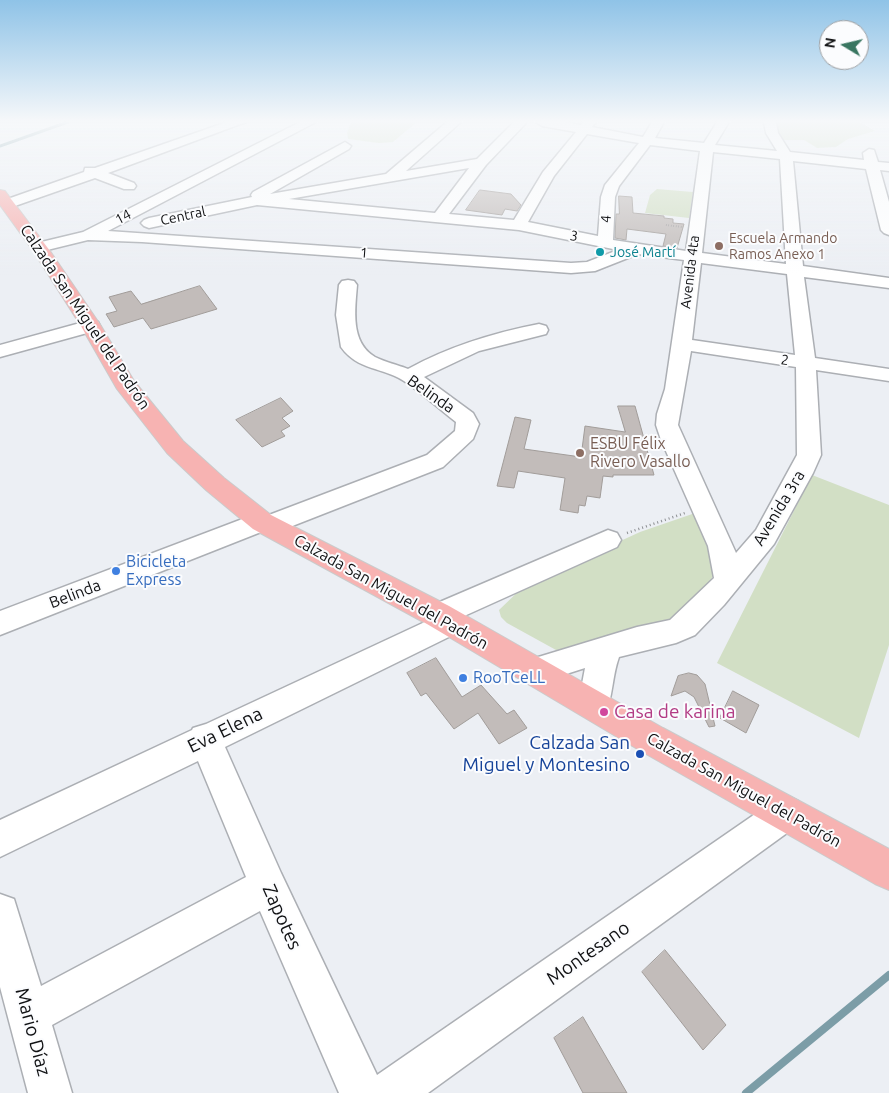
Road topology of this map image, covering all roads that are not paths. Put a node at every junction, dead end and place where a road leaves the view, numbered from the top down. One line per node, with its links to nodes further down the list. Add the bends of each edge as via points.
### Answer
1 (210, 173): 16 (street, 14)
2 (300, 173): 15 (street)
3 (395, 173): 12 (street)
4 (411, 173): 12 (street, Central)
5 (473, 173): 17 (street)
6 (550, 173): 19 (street)
7 (622, 173): 23 (street, 4, via 608,197)
8 (704, 173): 26 (street, Avenida 4ta)
9 (787, 173): 28 (street, Avenida 3ra)
10 (875, 173): 18 (street)
11 (96, 174): 13 (street); 14 (street)
12 (392, 176): 15 (street, Central)
13 (129, 186)
14 (4, 199): 24 (main road, Calzada San Miguel del Padrón)
15 (251, 202): 17 (street, 3); 20 (street, Central)
16 (129, 213): 20 (street, Central); 21 (street, 14)
17 (439, 217): 19 (street, 3)
18 (888, 222)
19 (519, 225): 22 (street, 3)
20 (146, 230): 21 (street, 1); 27 (street, 1)
21 (88, 235): 24 (street, 14)
22 (587, 238): 23 (street, 3); 27 (street)
23 (605, 242): 25 (street, 3)
24 (39, 247): 31 (main road, Calzada San Miguel del Padrón)
25 (636, 249): 26 (street, 3); 27 (street, 1)
26 (692, 257): 28 (street, 3); 33 (street, Avenida 4ta)
27 (588, 267)
28 (795, 271): 29 (street, 3); 35 (street, Avenida 3ra)
29 (889, 283)
30 (348, 285): 37 (street, Belinda, via 345,315 351,347 368,361)
31 (91, 326): 34 (street); 38 (main road, Calzada San Miguel del Padrón, via 126,384 175,446 215,484)
32 (539, 330): 37 (street, via 479,343)
33 (682, 344): 35 (street, 2); 40 (street, Avenida 4ta, via 667,425 721,546)
34 (0, 351)
35 (806, 363): 36 (street, 2); 40 (street, Avenida 3ra, via 809,455 765,537)
36 (889, 375)
37 (410, 376): 38 (street, Belinda, via 465,418 468,424 465,434 436,461)
38 (265, 523): 41 (main road, Calzada San Miguel del Padrón); 42 (street, Belinda)
39 (608, 540): 41 (street, Eva Elena)
40 (728, 578): 43 (street, Avenida 3ra, via 685,626)
41 (444, 619): 44 (main road, Calzada San Miguel del Padrón); 46 (street, Eva Elena)
42 (0, 623)
43 (607, 648): 44 (street, Avenida 3ra); 45 (street)
44 (535, 671): 45 (main road, Calzada San Miguel del Padrón)
45 (594, 705): 47 (main road, Calzada San Miguel del Padrón)
46 (206, 740): 48 (street, Eva Elena); 50 (street, Zapotes)
47 (786, 813): 49 (main road, Calzada San Miguel del Padrón); 55 (street, Montesano)
48 (0, 839)
49 (889, 870)
50 (268, 886): 52 (street); 54 (street, Zapotes)
51 (0, 913): 52 (street, Mario Díaz)
52 (28, 1015): 53 (street, Mario Díaz)
53 (50, 1093)
54 (362, 1093)
55 (390, 1093)

